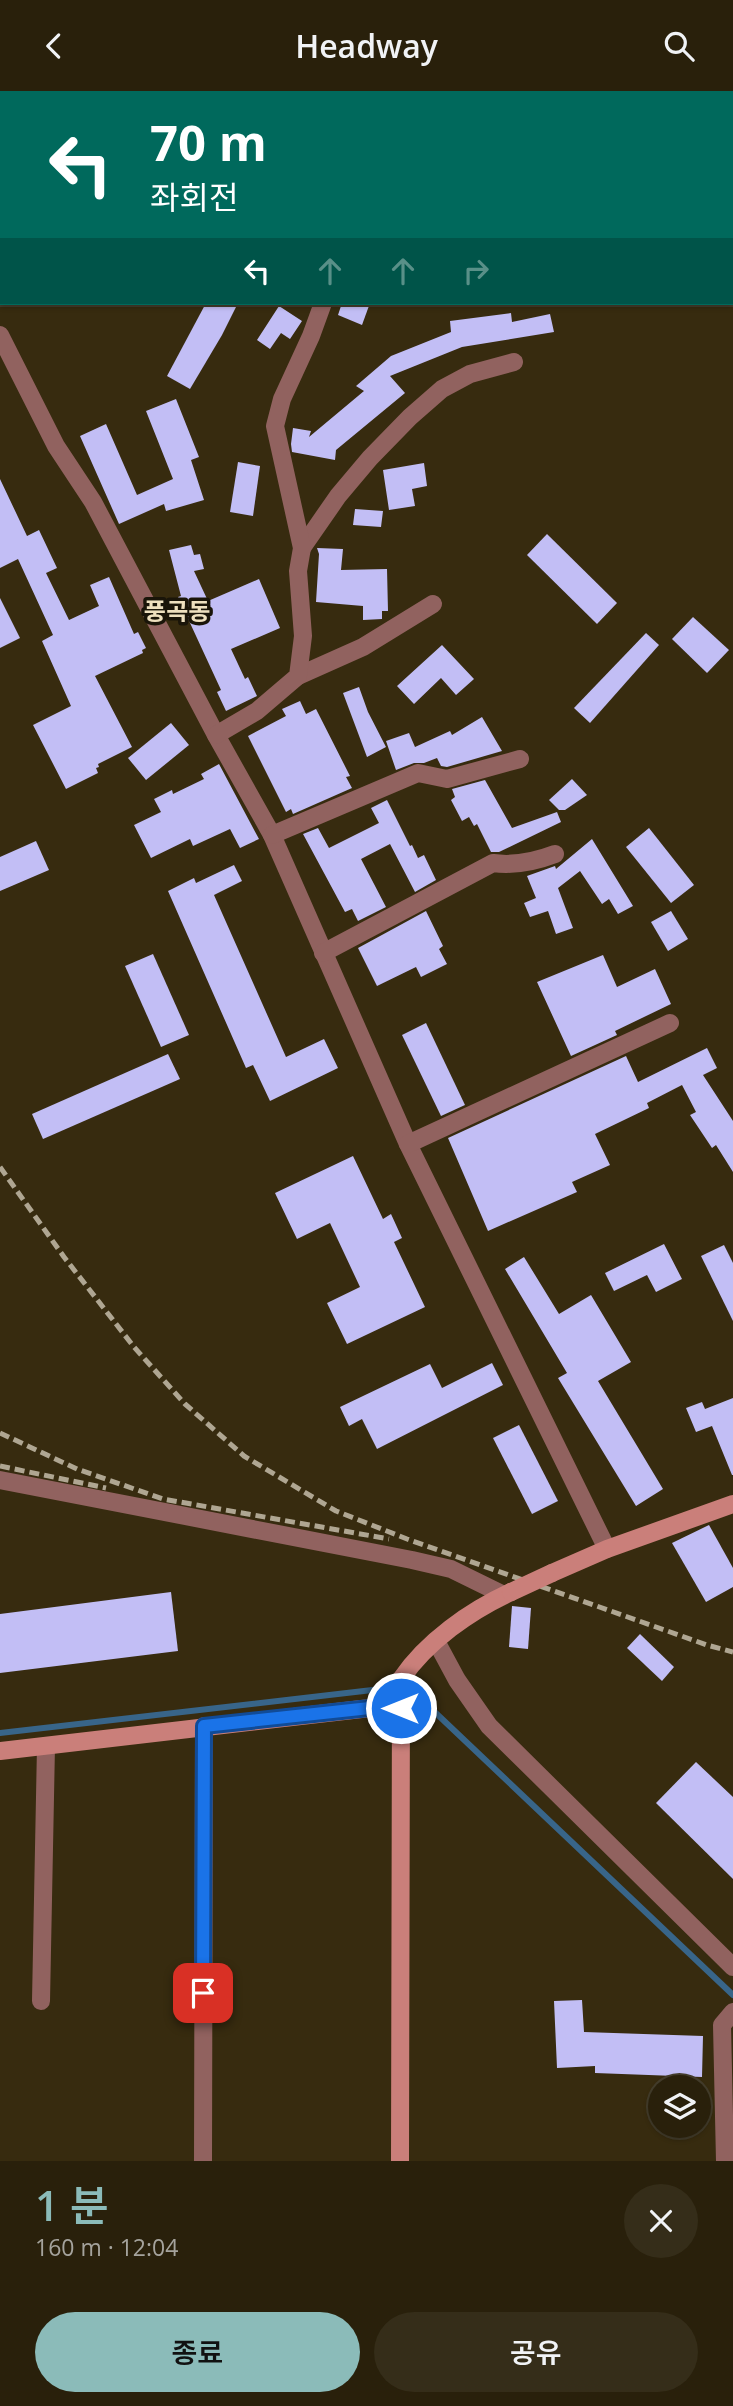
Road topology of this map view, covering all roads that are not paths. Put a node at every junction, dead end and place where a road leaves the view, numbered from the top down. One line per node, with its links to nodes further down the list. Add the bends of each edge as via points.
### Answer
1 (322, 305): 4 (street, via 282,398 275,426)
2 (0, 335): 7 (street)
3 (514, 362): 4 (street, via 470,374 434,396 346,486)
4 (302, 548): 6 (street, via 298,571 303,635)
5 (433, 604): 6 (street, via 363,647)
6 (298, 676): 7 (street, via 257,711)
7 (216, 735): 9 (street)
8 (520, 759): 9 (street, via 447,779 418,773)
9 (272, 835): 11 (street)
10 (555, 854): 11 (street, via 510,865 493,863)
11 (323, 953): 13 (street)
12 (670, 1023): 13 (street)
13 (408, 1144): 16 (street)
14 (0, 1480): 17 (street, via 412,1560 451,1569)
15 (733, 1504): 16 (street)
16 (607, 1549): 17 (street, bridge)
17 (507, 1594): 18 (street)
18 (436, 1641): 19 (street, via 401,1679); 23 (street, via 489,1726)
19 (401, 1705): 20 (street); 27 (street)
20 (204, 1726): 21 (street); 26 (street)
21 (46, 1746): 22 (street); 24 (street)
22 (0, 1751)
23 (733, 1967)
24 (41, 2001)
25 (727, 2018): 28 (street)
26 (203, 2161)
27 (400, 2161)
28 (725, 2161)

